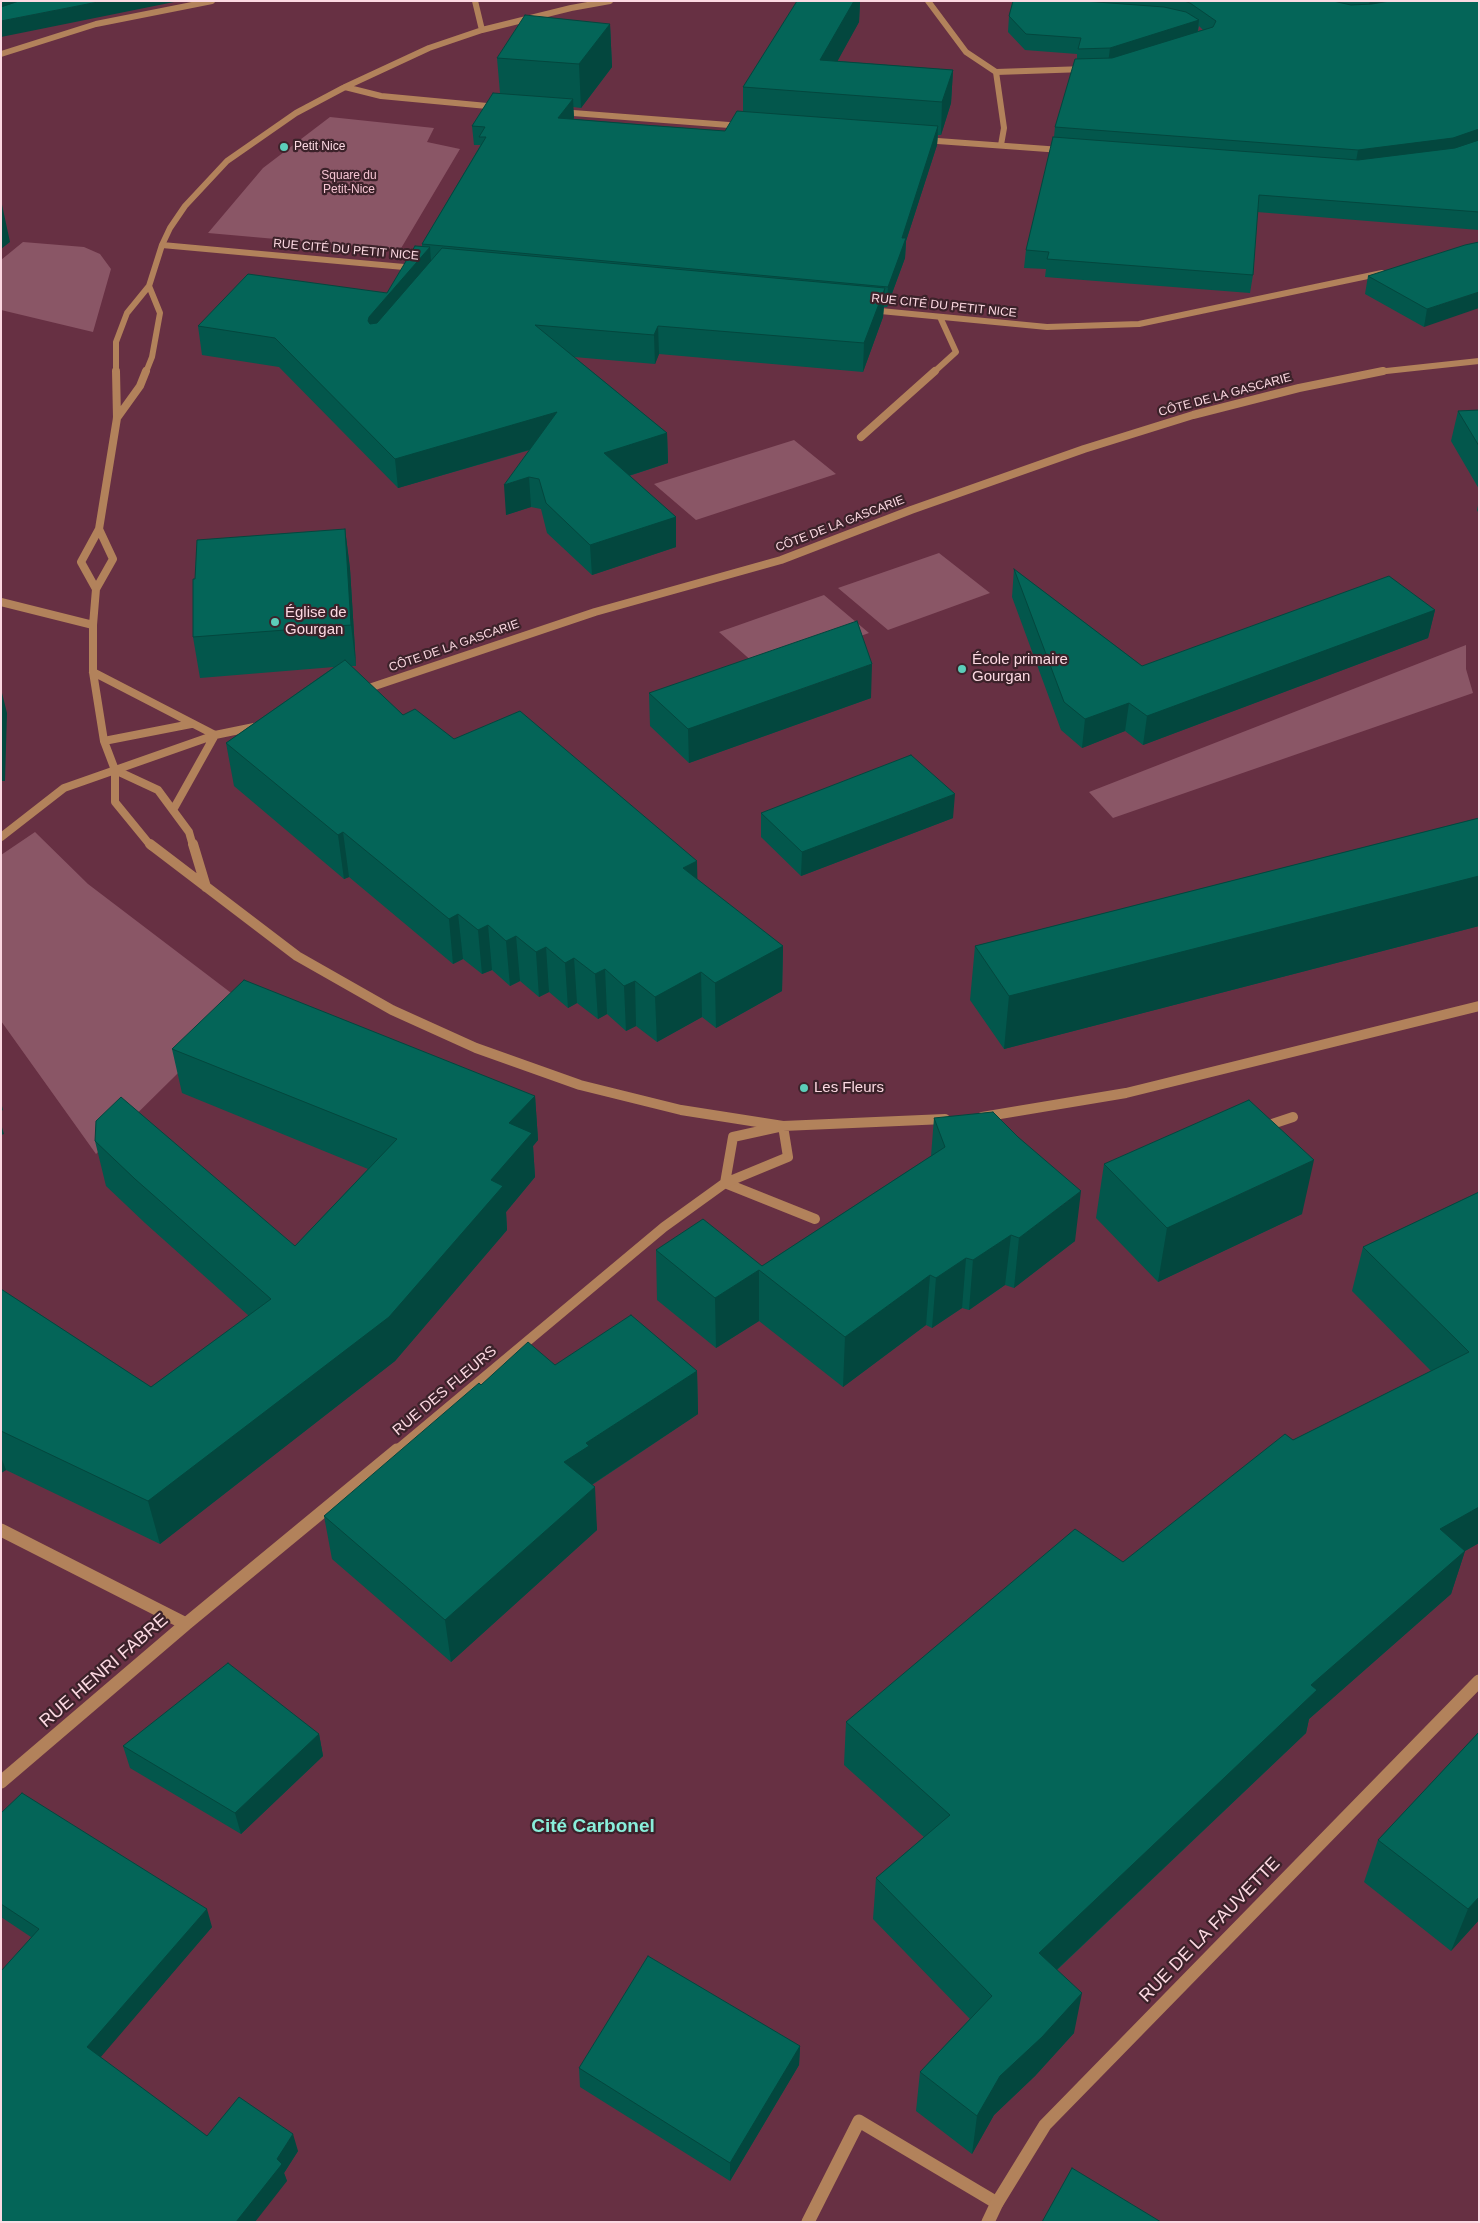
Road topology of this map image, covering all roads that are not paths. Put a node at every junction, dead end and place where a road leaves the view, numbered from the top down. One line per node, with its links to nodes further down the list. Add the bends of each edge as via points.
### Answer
1 (212, 1): 6 (street, via 96,24)
2 (475, 1): 5 (street)
3 (610, 1): 5 (street)
4 (928, 1): 8 (street, via 966,52)
5 (482, 30): 9 (street, via 429,48)
6 (1, 54)
7 (1090, 69): 8 (street)
8 (996, 72): 14 (street, via 1004,128)
9 (345, 86): 10 (street, via 381,96); 16 (street, via 296,113 227,161 185,206)
10 (508, 108)
11 (556, 112): 12 (street)
12 (752, 127)
13 (921, 140): 14 (street)
14 (1000, 146): 15 (street)
15 (1069, 151)
16 (162, 245): 17 (street, RUE CITÉ DU PETIT NICE); 19 (street)
17 (421, 268)
18 (1391, 271): 21 (street, RUE CITÉ DU PETIT NICE, via 1140,324 1047,328)
19 (149, 286): 23 (street, via 127,313 116,342); 23 (street, via 160,313 152,358 140,386)
20 (862, 309): 21 (street, RUE CITÉ DU PETIT NICE)
21 (940, 316): 24 (street, via 956,352)
22 (1479, 361): 30 (street, CÔTE DE LA GASCARIE, via 1390,369 1193,415 1084,449 781,560 595,612)
23 (117, 418): 25 (street)
24 (861, 437)
25 (99, 529): 26 (street, via 113,559); 26 (street, via 80,562)
26 (96, 589): 28 (street)
27 (1, 602): 28 (street)
28 (92, 625): 29 (street)
29 (93, 672): 31 (street); 34 (street)
30 (352, 694)
31 (191, 724): 33 (street); 34 (street)
32 (268, 724): 33 (street)
33 (215, 736): 35 (street); 36 (street)
34 (104, 741): 35 (street)
35 (115, 770): 36 (street, via 158,790); 37 (street, via 64,788); 38 (street, via 115,802 150,845)
36 (173, 810): 38 (street, via 189,832)
37 (1, 837)
38 (206, 887): 41 (street, via 297,956 392,1010 476,1048 590,1088 681,1110)
39 (1479, 1006): 41 (street, via 1126,1093 988,1116)
40 (1293, 1117): 42 (street)
41 (783, 1126): 43 (street, via 733,1137); 43 (street, RUE DES FLEURS, via 788,1156)
42 (1255, 1129)
43 (725, 1183): 44 (street); 46 (street, RUE DES FLEURS, via 664,1227)
44 (815, 1219)
45 (1, 1530): 46 (street, RUE HENRI FABRE)
46 (186, 1624): 48 (street, RUE HENRI FABRE)
47 (1479, 1681): 49 (street, RUE DE LA FAUVETTE, via 1045,2125)
48 (1, 1782)
49 (997, 2203): 50 (street, via 859,2121); 51 (street, RUE DE LA FAUVETTE)
50 (808, 2222)
51 (988, 2222)

